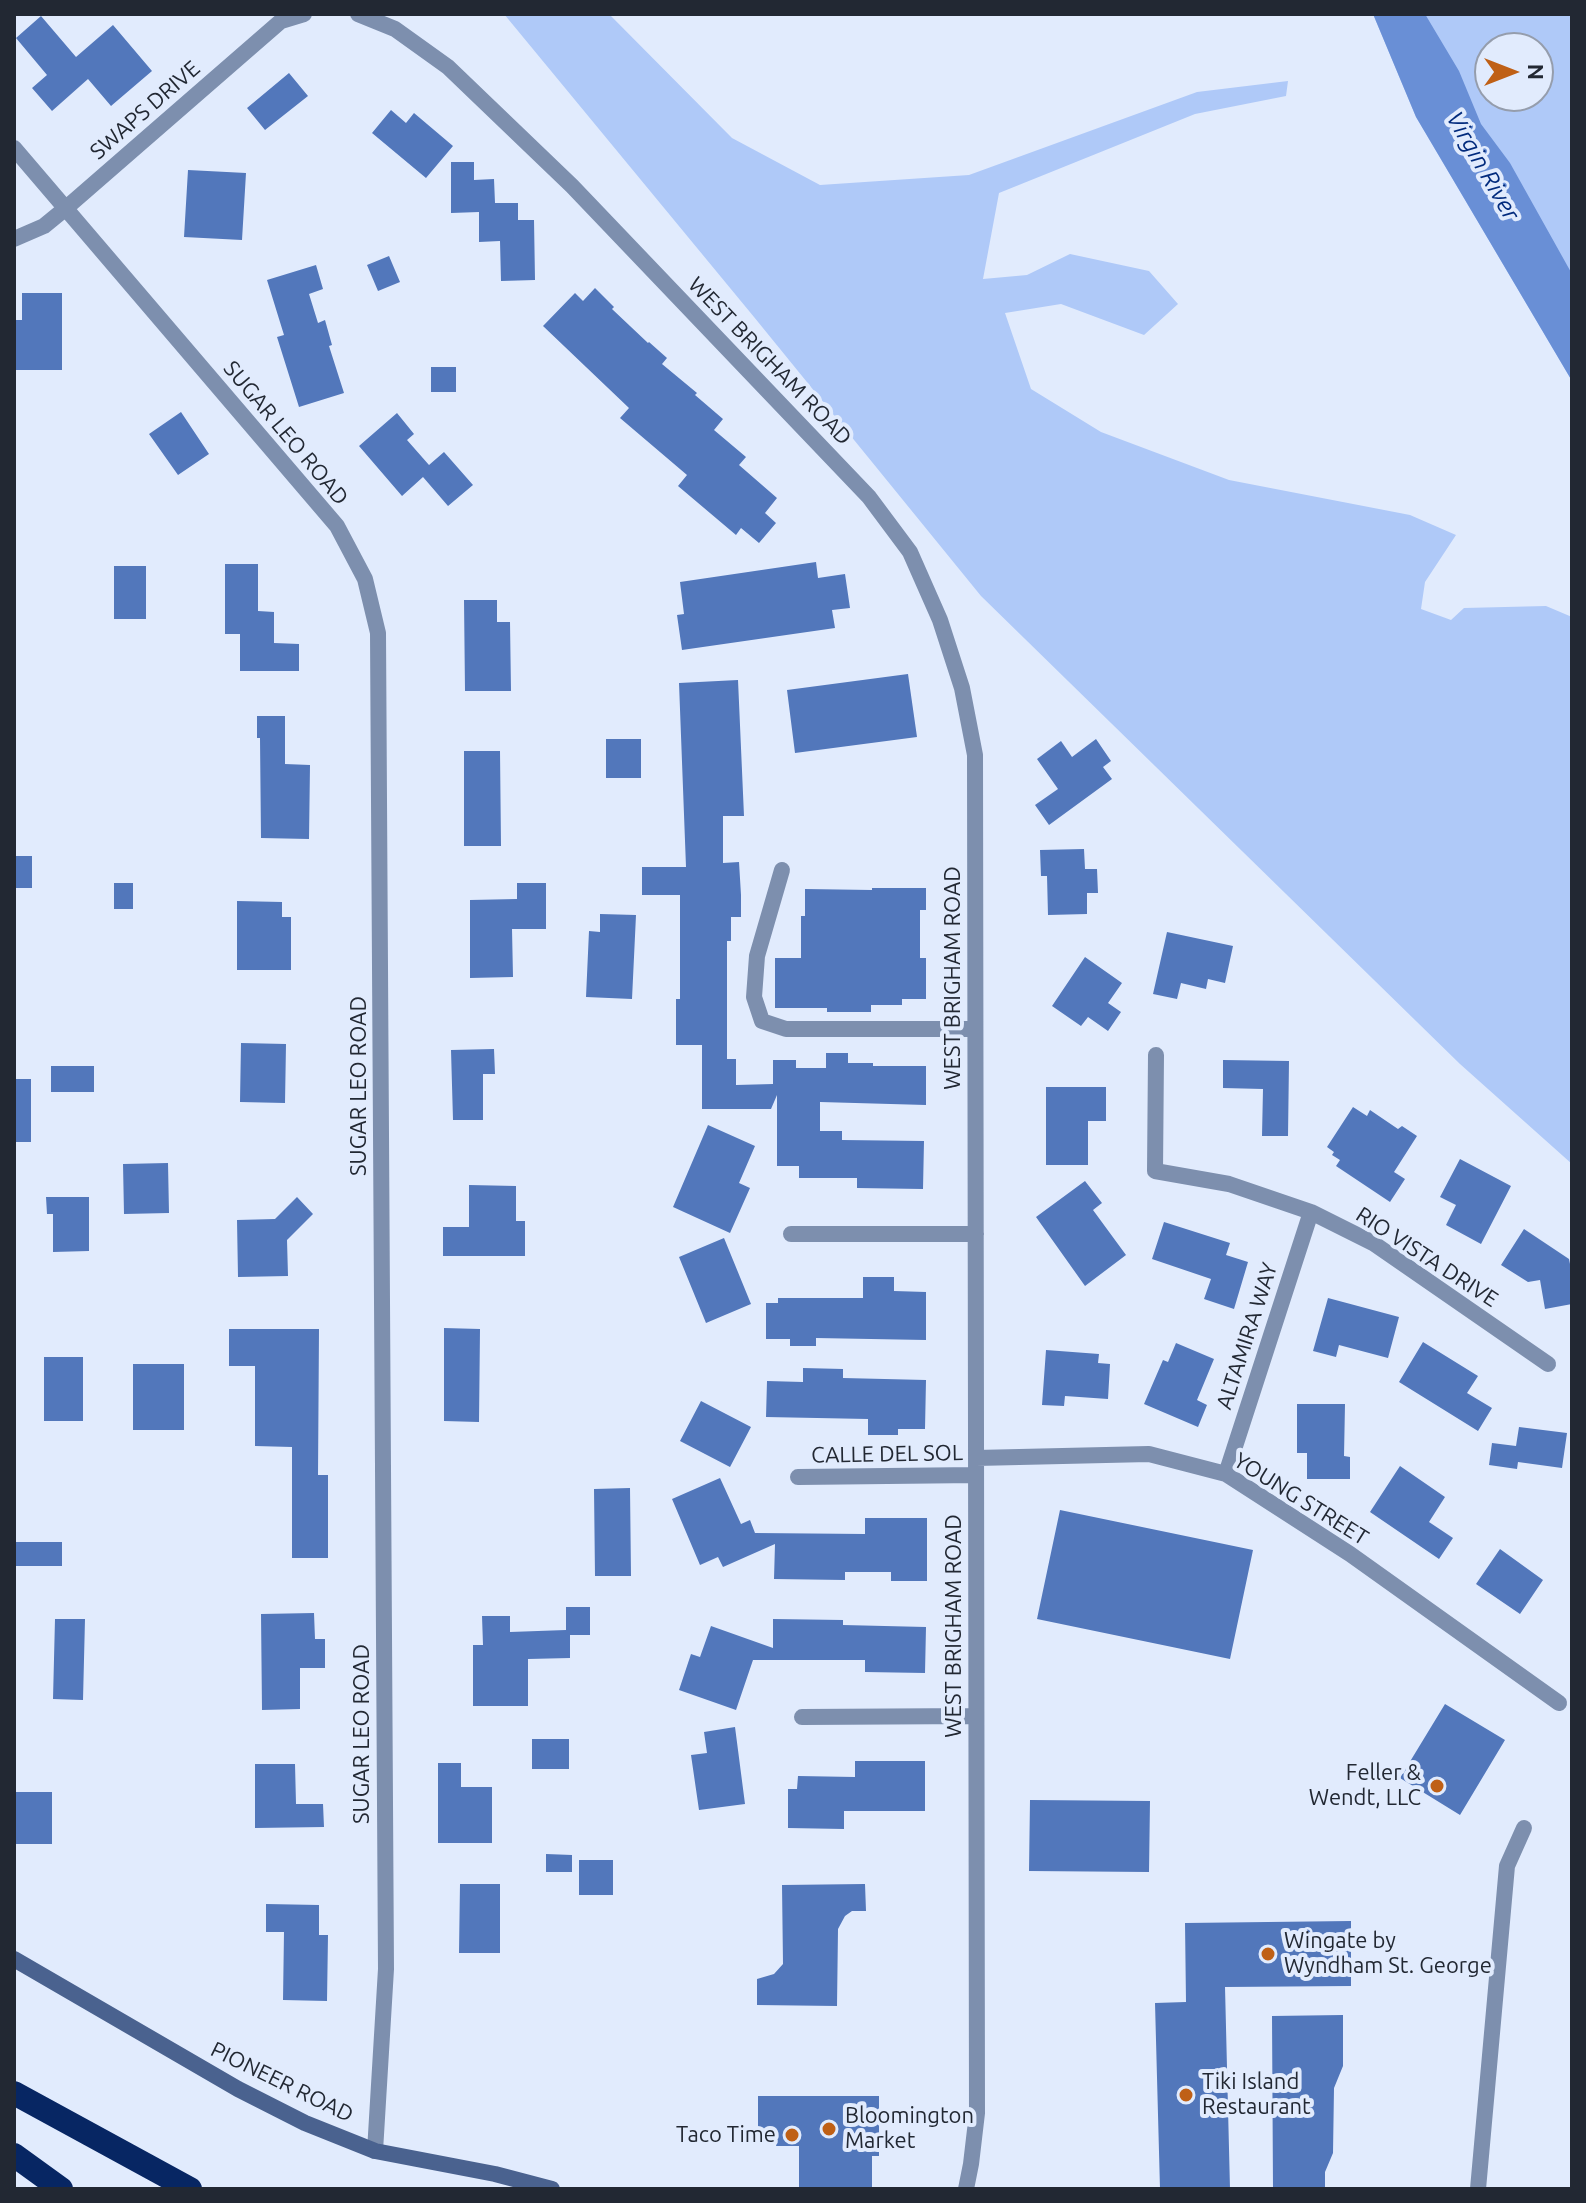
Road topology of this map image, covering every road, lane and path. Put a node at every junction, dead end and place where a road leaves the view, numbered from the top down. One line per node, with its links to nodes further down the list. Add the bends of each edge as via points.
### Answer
1 (304, 14): 4 (street, SWAPS DRIVE, via 281,21)
2 (358, 14): 7 (street, WEST BRIGHAM ROAD, via 395,29 448,67 572,186 869,497 910,552 962,688 975,755)
3 (14, 148): 4 (street, SUGAR LEO ROAD)
4 (66, 208): 5 (street, SWAPS DRIVE, via 44,226); 22 (street, SUGAR LEO ROAD, via 337,526 365,579 378,633 386,1969)
5 (14, 239)
6 (782, 870): 7 (street, via 757,956 754,997 762,1021 786,1029)
7 (975, 1029): 11 (street, WEST BRIGHAM ROAD)
8 (1156, 1055): 9 (street, RIO VISTA DRIVE, via 1155,1171 1229,1184)
9 (1311, 1212): 12 (street, RIO VISTA DRIVE, via 1373,1243); 14 (street, ALTAMIRA WAY)
10 (791, 1234): 11 (street)
11 (976, 1234): 13 (street, WEST BRIGHAM ROAD)
12 (1548, 1364)
13 (976, 1466): 14 (street, YOUNG STREET, via 1149,1454); 15 (street, CALLE DEL SOL); 17 (street, WEST BRIGHAM ROAD)
14 (1226, 1474): 16 (street, YOUNG STREET, via 1350,1554)
15 (798, 1477)
16 (1559, 1703)
17 (976, 1716): 18 (street); 27 (street, WEST BRIGHAM ROAD, via 977,2113)
18 (802, 1717)
19 (1524, 1828): 28 (street, via 1507,1866)
20 (14, 1959): 22 (main road, PIONEER ROAD, via 238,2089)
21 (14, 2093): 25 (highway)
22 (375, 2151): 26 (main road, PIONEER ROAD)
23 (14, 2155): 24 (highway)
24 (61, 2189)
25 (190, 2189)
26 (552, 2189)
27 (966, 2189)
28 (1478, 2189)

